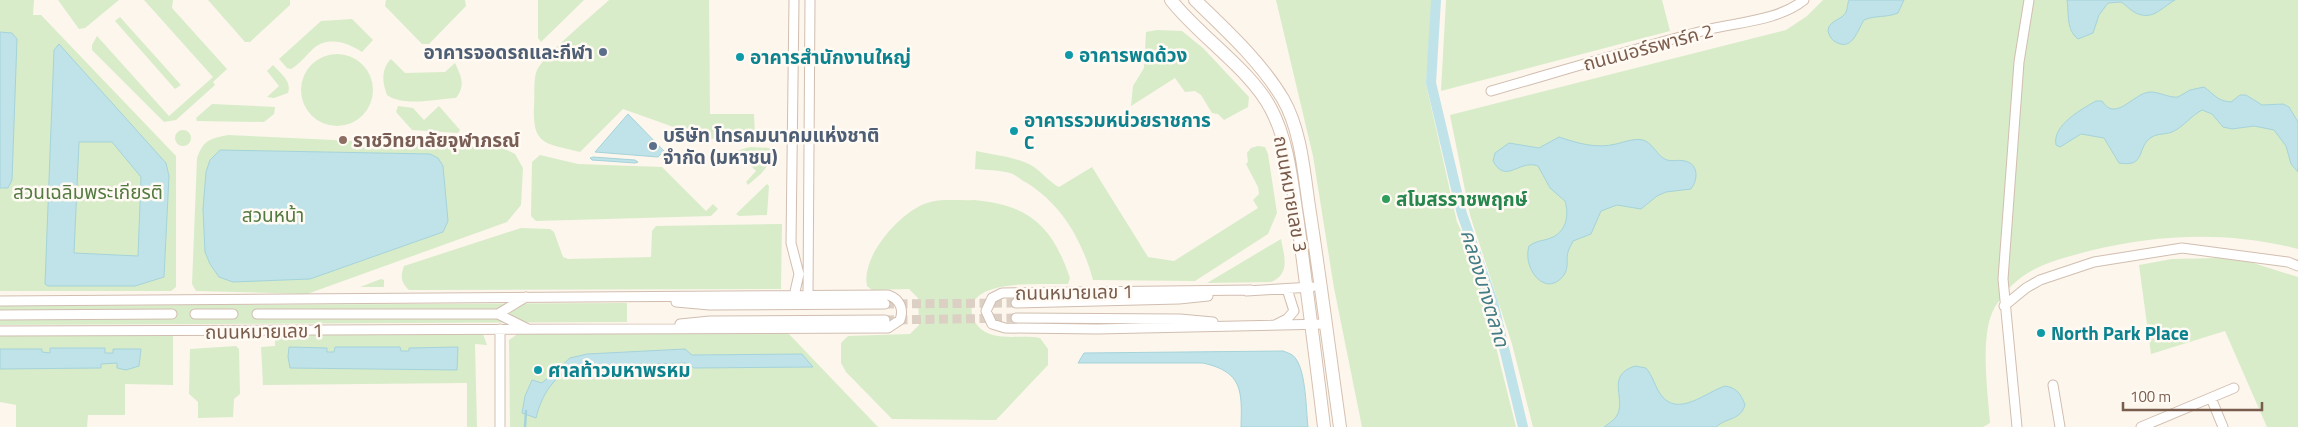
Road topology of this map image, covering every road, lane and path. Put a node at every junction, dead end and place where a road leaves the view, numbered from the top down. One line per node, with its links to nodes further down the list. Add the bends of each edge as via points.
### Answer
1 (794, 0): 8 (street)
2 (810, 0): 9 (street)
3 (1171, 0): 12 (street, ถนนหมายเลข 3, via 1254,86 1270,107 1286,153)
4 (1196, 0): 11 (street, ถนนหมายเลข 3, via 1269,78 1284,101 1299,147)
5 (1804, 0): 7 (street, ถนนนอร์ธพาร์ค 2, via 1770,16 1711,29)
6 (2029, 0): 22 (street, via 2020,62 2003,279)
7 (1491, 91)
8 (791, 244): 9 (street, via 799,257 805,257); 15 (street, via 799,274)
9 (808, 251): 16 (street)
10 (2298, 266): 22 (street, via 2182,248 2094,262 2040,280)
11 (1322, 287): 12 (street, ถนนหมายเลข 1); 31 (street, ถนนหมายเลข 3)
12 (1307, 288): 14 (street, ถนนหมายเลข 1); 32 (street, ถนนหมายเลข 3)
13 (1251, 290): 14 (street, ถนนหมายเลข 1); 20 (street, ถนนหมายเลข 1, via 1179,299); 33 (street, ถนนหมายเลข 1, via 1002,293 992,298 987,306 989,320 996,327)
14 (1287, 290): 34 (street, via 1294,307 1292,314)
15 (794, 296): 16 (street, ถนนหมายเลข 1); 18 (street, ถนนหมายเลข 1)
16 (808, 296): 37 (street, ถนนหมายเลข 1, via 893,297 901,306 900,320 888,328)
17 (526, 297): 18 (street, ถนนหมายเลข 1); 19 (street, ถนนหมายเลข 1); 27 (street)
18 (626, 298): 21 (street, ถนนหมายเลข 1, via 710,305)
19 (0, 301)
20 (1016, 303)
21 (885, 304)
22 (2004, 306): 45 (street)
23 (172, 314): 28 (street)
24 (195, 314): 25 (street, ถนนหมายเลข 1)
25 (233, 314)
26 (257, 314): 27 (street, ถนนหมายเลข 1)
27 (498, 314): 36 (street, ถนนหมายเลข 1)
28 (0, 315)
29 (1016, 318): 33 (street, ถนนหมายเลข 1, via 1180,319)
30 (885, 320): 37 (street, ถนนหมายเลข 1, via 710,321)
31 (1326, 324): 32 (street, ถนนหมายเลข 1); 44 (street, ถนนหมายเลข 3)
32 (1311, 325): 34 (street, ถนนหมายเลข 1); 43 (street, ถนนหมายเลข 3)
33 (1252, 326): 34 (street, ถนนหมายเลข 1)
34 (1272, 326)
35 (500, 329): 36 (street, ถนนหมายเลข 1); 38 (street, ถนนหมายเลข 1); 42 (street)
36 (529, 329): 37 (street, ถนนหมายเลข 1)
37 (627, 329)
38 (0, 330)
39 (2053, 384): 46 (street)
40 (2234, 388): 41 (street)
41 (2211, 398): 47 (street); 48 (street)
42 (500, 427)
43 (1324, 427)
44 (1340, 427)
45 (2017, 427)
46 (2060, 427)
47 (2141, 427)
48 (2223, 427)

